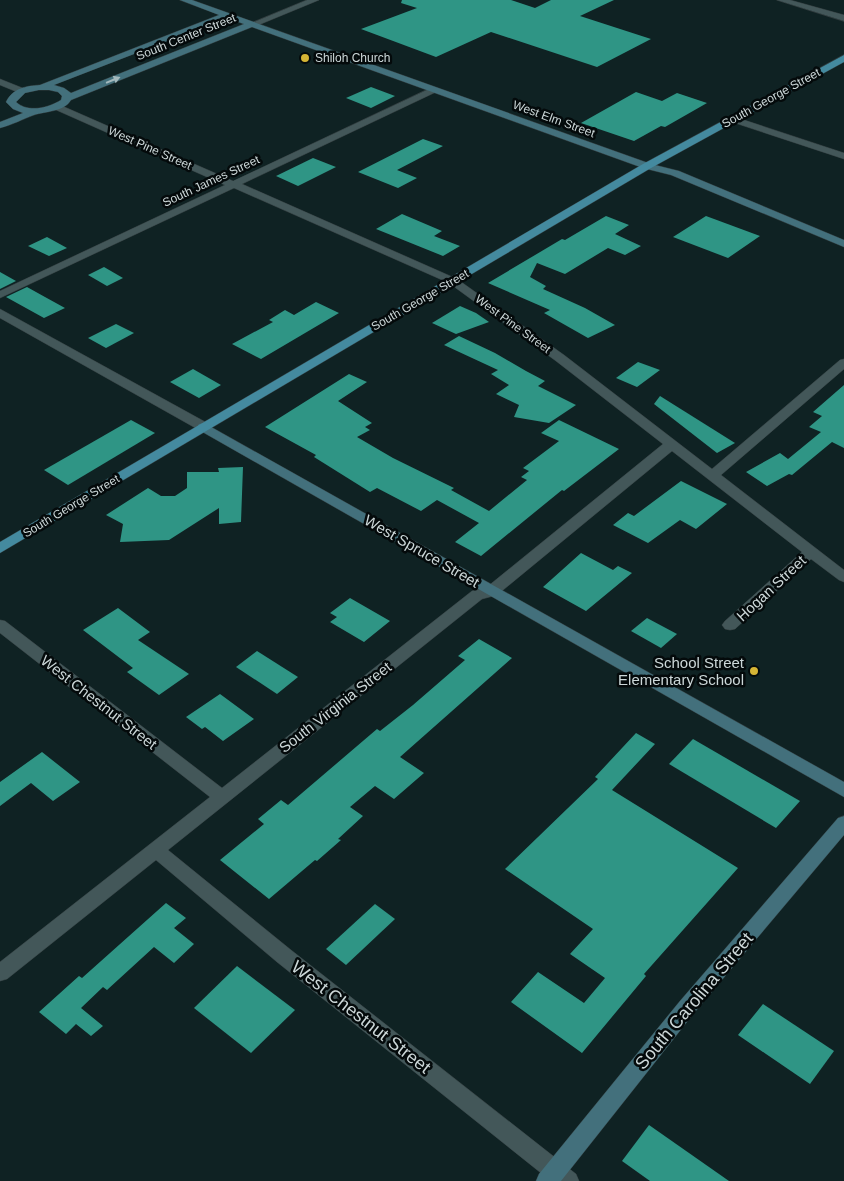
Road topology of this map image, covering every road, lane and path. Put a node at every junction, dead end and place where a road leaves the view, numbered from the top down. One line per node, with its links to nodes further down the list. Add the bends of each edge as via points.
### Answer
1 (184, 0): 4 (street, West Elm Street)
2 (314, 0): 6 (street, South Center Street)
3 (781, 0): 5 (street)
4 (227, 15): 6 (street, West Elm Street); 9 (street, South Center Street)
5 (844, 18)
6 (253, 24): 10 (street, West Elm Street); 12 (street, South Center Street, one-way to 6)
7 (844, 58): 17 (main road, South George Street)
8 (0, 82): 11 (street)
9 (42, 87): 11 (street, South Center Street); 12 (street, South Center Street, via 61,90)
10 (433, 90): 20 (street, West Elm Street); 21 (street, South James Street)
11 (22, 91): 13 (street, South Center Street)
12 (67, 98): 15 (street, South Center Street)
13 (12, 99): 14 (street, South Center Street); 16 (street, via 17,108)
14 (0, 104)
15 (57, 107): 16 (street); 21 (street, West Pine Street)
16 (37, 110): 18 (street)
17 (732, 119): 19 (street); 20 (main road, South George Street)
18 (0, 125)
19 (844, 156)
20 (647, 166): 22 (street, West Elm Street, via 684,176); 23 (main road, South George Street)
21 (232, 184): 23 (street, West Pine Street); 24 (street, South James Street)
22 (844, 244)
23 (453, 281): 27 (main road, South George Street); 28 (street, West Pine Street, via 507,318)
24 (0, 295)
25 (0, 312): 27 (street, West Spruce Street)
26 (844, 363): 29 (street)
27 (204, 427): 30 (main road, South George Street); 33 (street, West Spruce Street)
28 (672, 444): 29 (street, West Pine Street); 33 (street, South Virginia Street)
29 (713, 475): 31 (street, West Pine Street)
30 (0, 548)
31 (811, 551): 32 (street, West Pine Street); 35 (street, Hogan Street)
32 (840, 568)
33 (492, 591): 36 (street, West Spruce Street); 37 (street, South Virginia Street, via 477,595)
34 (0, 625): 37 (street, West Chestnut Street)
35 (730, 625)
36 (844, 790)
37 (222, 797): 39 (street, South Virginia Street)
38 (844, 822): 41 (street, South Carolina Street, via 687,1008)
39 (156, 850): 40 (street, South Virginia Street); 41 (street, West Chestnut Street)
40 (0, 973)
41 (557, 1178)

